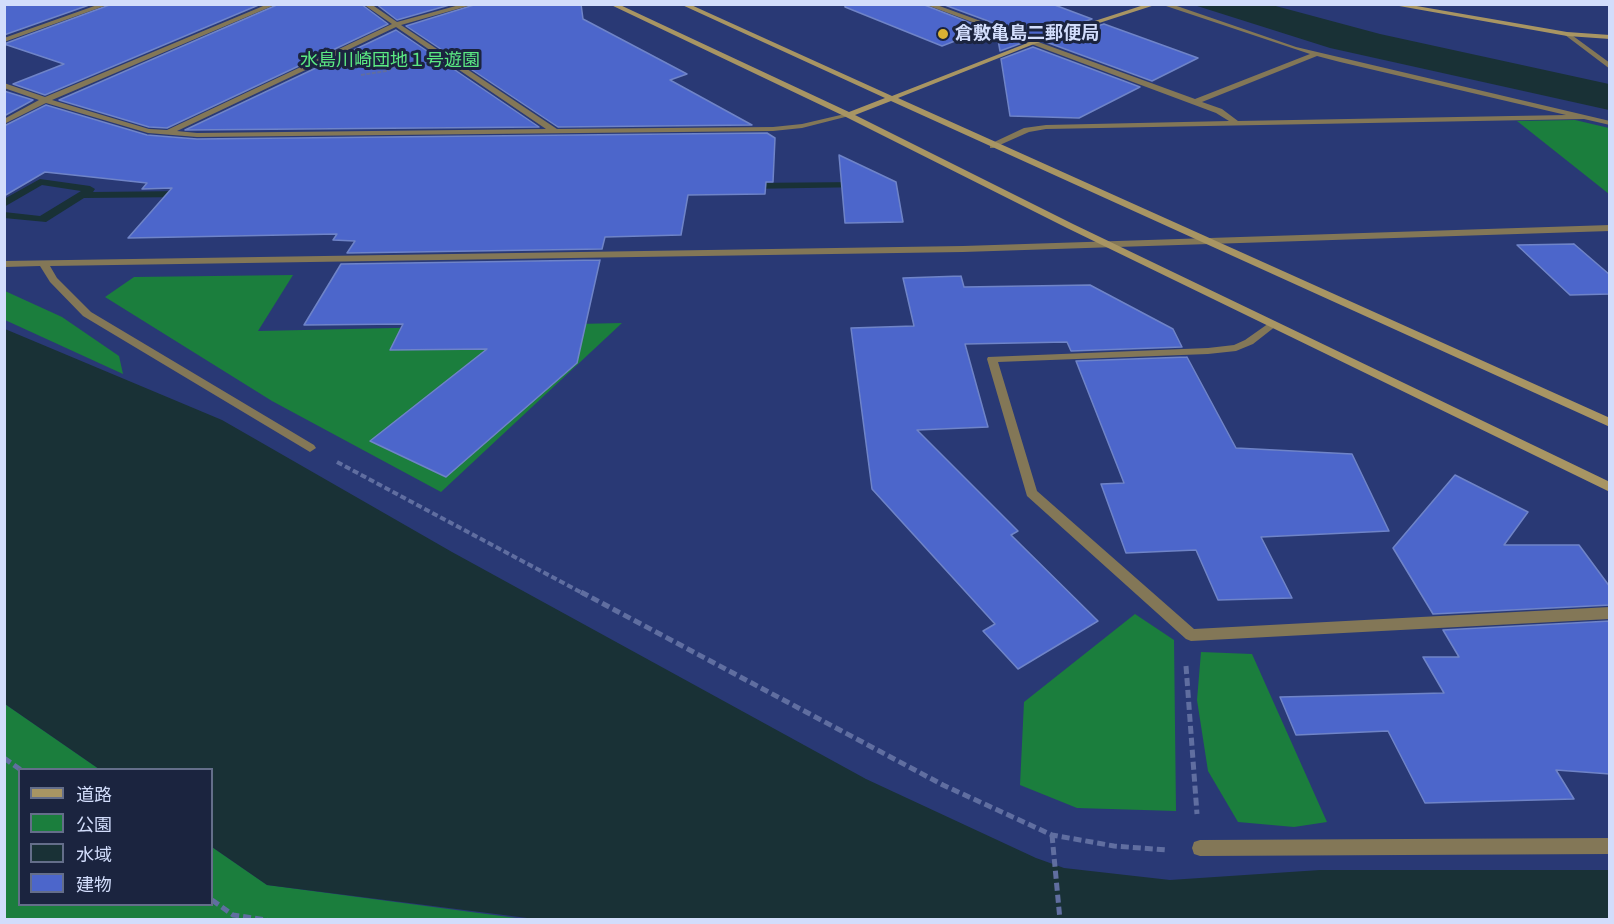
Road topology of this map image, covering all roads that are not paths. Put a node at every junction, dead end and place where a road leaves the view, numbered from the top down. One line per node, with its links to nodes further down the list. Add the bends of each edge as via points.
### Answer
1 (107, 4): 14 (street)
2 (274, 4): 20 (street)
3 (366, 4): 11 (street)
4 (472, 4): 11 (street)
5 (612, 4): 22 (street)
6 (683, 4): 19 (street)
7 (927, 4): 15 (street)
8 (1155, 4): 15 (street)
9 (1163, 4): 16 (street)
10 (1391, 4): 12 (street)
11 (397, 24): 27 (street); 28 (street)
12 (1567, 34): 13 (street); 17 (street)
13 (1610, 37)
14 (4, 40)
15 (1032, 43): 19 (street); 21 (street)
16 (1316, 54): 21 (street); 23 (street)
17 (1610, 67)
18 (4, 85): 20 (street)
19 (890, 99): 22 (street); 29 (street)
20 (45, 100): 24 (street); 28 (street)
21 (1194, 102): 25 (street)
22 (849, 115): 27 (street, via 773,129); 32 (street)
23 (1585, 117): 25 (street); 26 (street)
24 (4, 122)
25 (1236, 122): 29 (street, via 1046,127 1026,130)
26 (1610, 123)
27 (556, 132): 28 (street)
28 (166, 133)
29 (993, 146): 31 (street)
30 (1610, 228): 31 (street)
31 (1203, 240): 32 (street); 36 (street)
32 (1104, 243): 33 (street, via 915,250); 35 (street)
33 (43, 262): 34 (street); 37 (street, via 53,280 87,314)
34 (4, 264)
35 (1272, 324): 38 (street); 39 (street, via 1236,348 992,359 1031,493 1191,635)
36 (1610, 423)
37 (310, 447)
38 (1610, 488)
39 (1610, 613)
40 (1610, 846): 41 (street)
41 (1200, 849)

